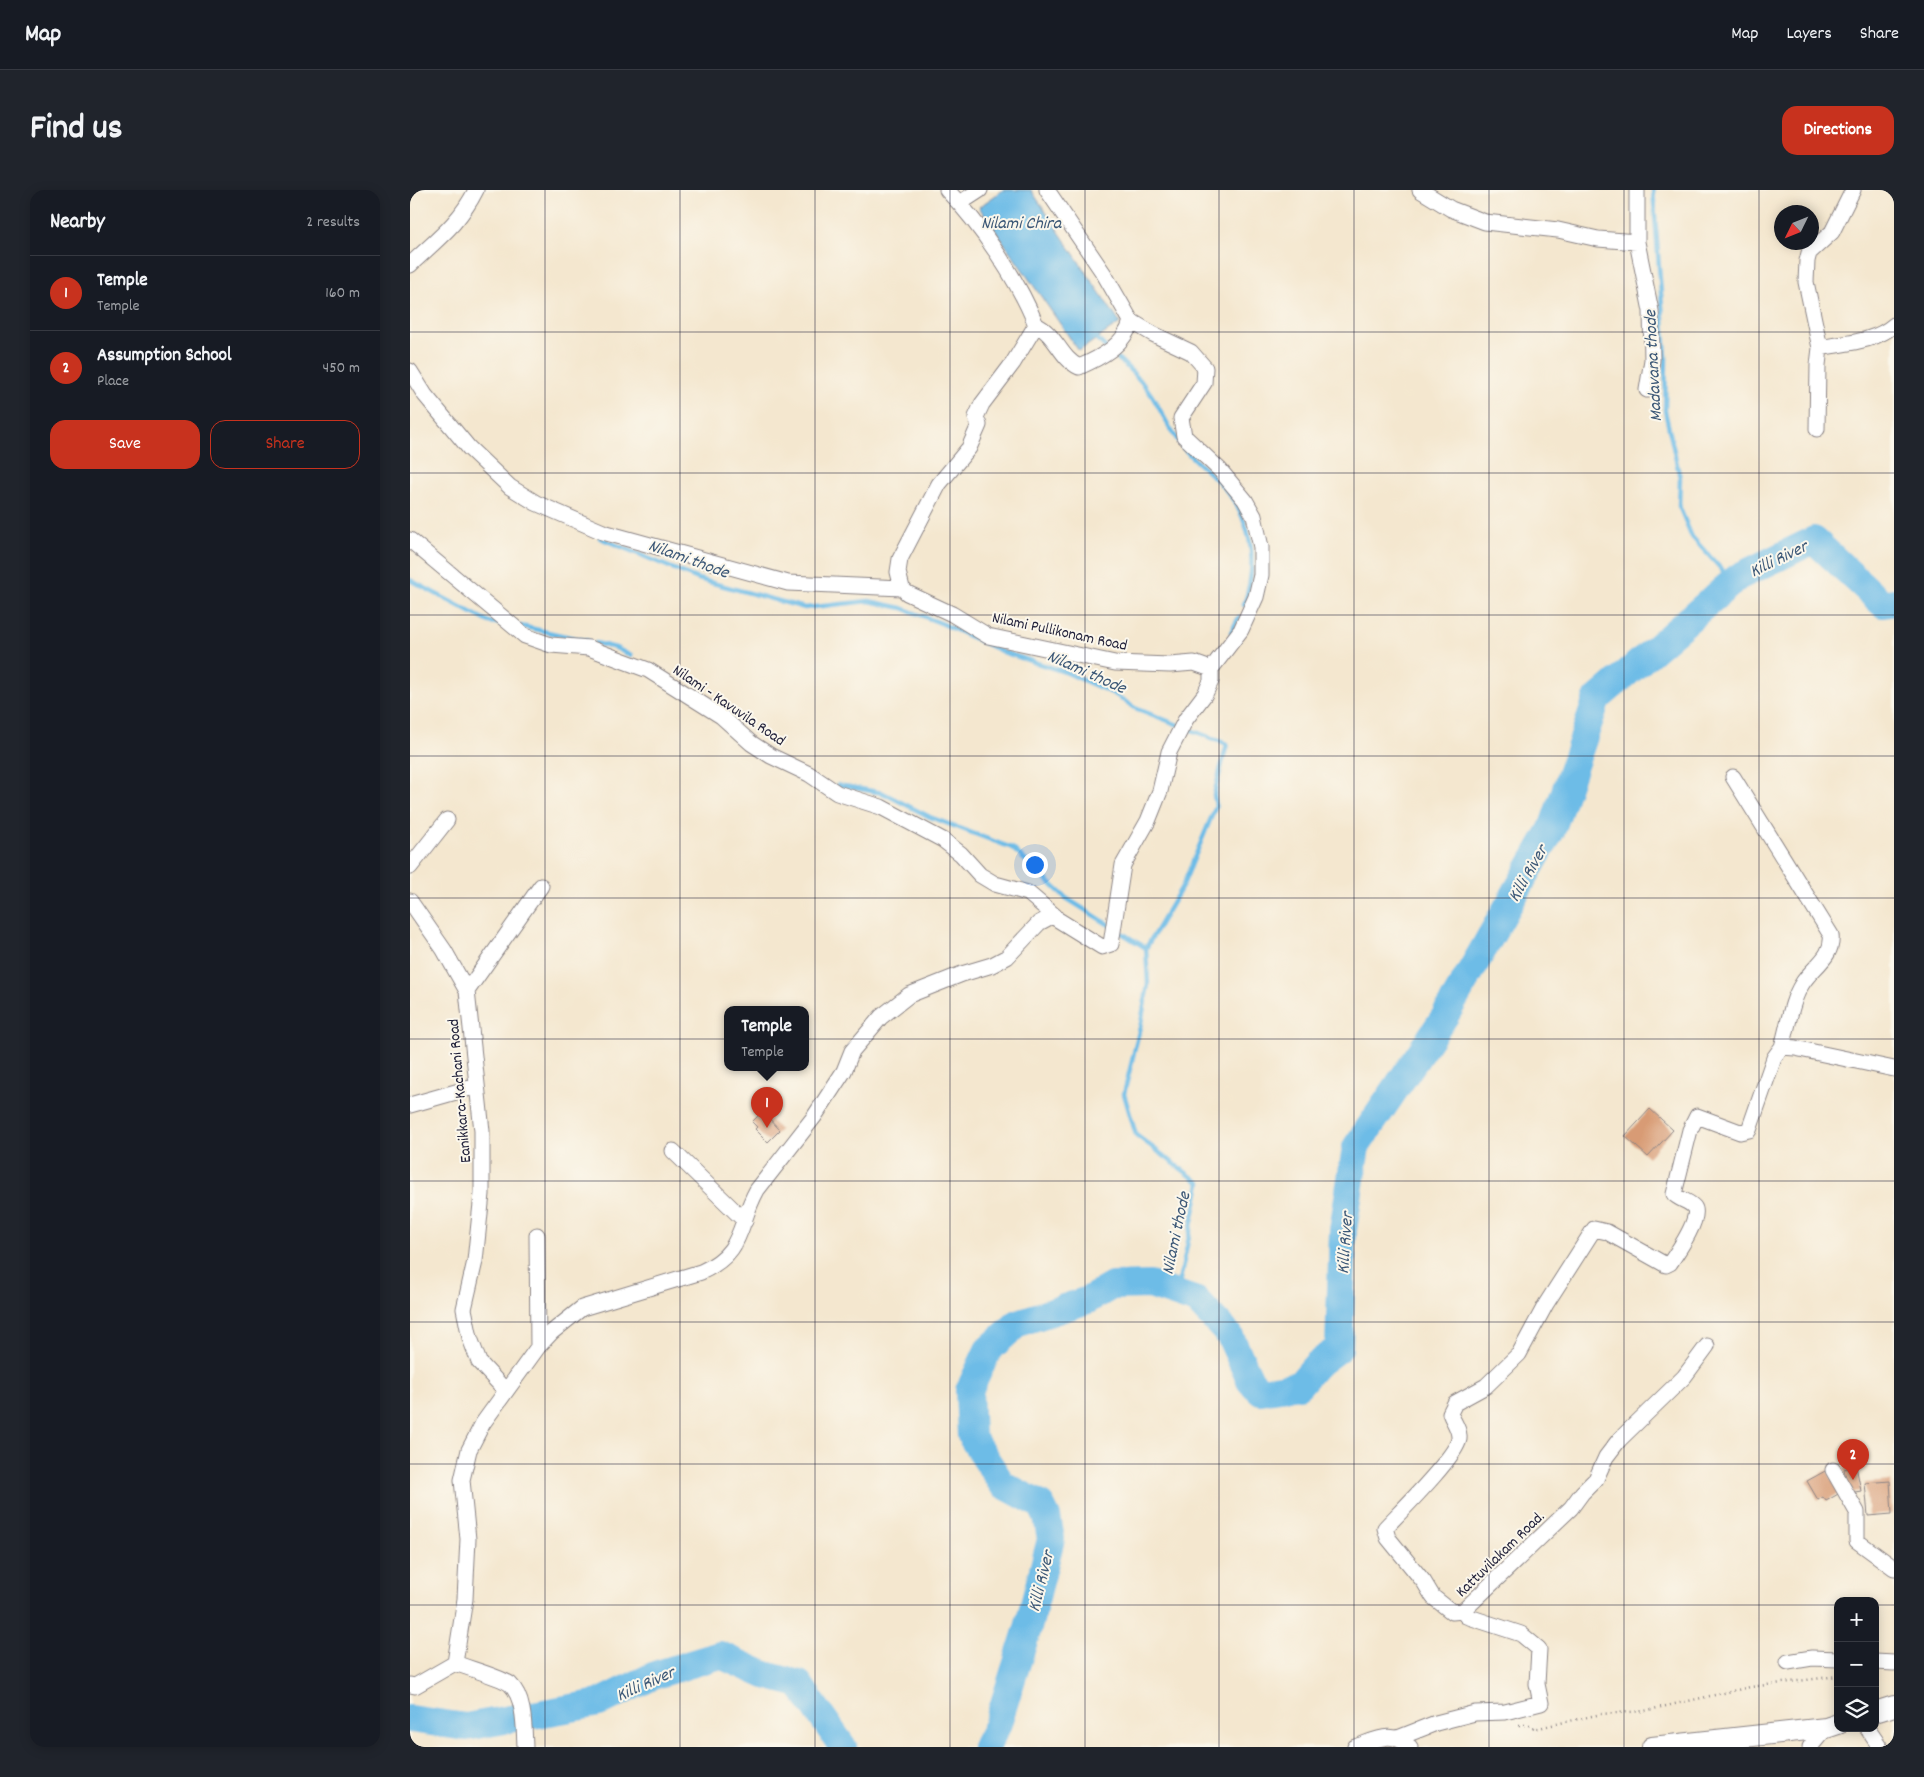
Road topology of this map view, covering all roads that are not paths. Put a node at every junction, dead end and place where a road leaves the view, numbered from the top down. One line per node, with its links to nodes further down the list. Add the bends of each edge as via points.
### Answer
1 (476, 190): 10 (street, via 466,209 441,239)
2 (947, 190): 8 (street)
3 (980, 190): 8 (street)
4 (1047, 190): 11 (street, via 1104,274)
5 (1420, 190): 9 (street, via 1450,209 1485,222)
6 (1637, 190): 9 (street)
7 (1854, 190): 14 (street, via 1828,238 1809,254 1807,261 1806,282)
8 (960, 203): 12 (street, via 1004,265)
9 (1637, 242): 16 (street, via 1651,312 1652,360)
10 (410, 265)
11 (1131, 321): 12 (street, via 1124,338 1079,367 1073,364 1051,335); 20 (street, via 1191,352 1205,368 1204,383 1181,418 1184,436 1220,470 1254,516 1261,547 1261,575 1256,598 1241,630)
12 (1036, 325): 19 (street, via 982,404 976,417 979,425 969,448 939,484 915,528 898,566)
13 (1894, 325): 14 (street, via 1873,338)
14 (1820, 348): 17 (street)
15 (410, 371): 19 (street, via 425,395 469,448 510,487 536,504 603,532 788,583)
16 (1648, 390)
17 (1817, 429)
18 (410, 540): 26 (street, Nilami - Kavuvila Road, via 525,636 551,645 588,648 648,670 721,716 751,744 809,774 837,793 881,807 943,840 980,875 995,884 1028,893)
19 (902, 588): 20 (street, Nilami Pullikonam Road, via 988,636 1115,663 1194,663)
20 (1211, 669): 26 (street, via 1211,681 1169,752 1160,791 1148,821 1123,865 1111,944 1102,947)
21 (1733, 778): 28 (street, via 1831,935 1832,944 1828,952 1799,990)
22 (447, 820): 23 (street)
23 (410, 867)
24 (541, 886): 27 (street)
25 (410, 901): 27 (street, Eanikkara-Kachani Road)
26 (1055, 916): 33 (street, via 1040,923 1007,957 909,995 881,1017 852,1051 844,1071 814,1117 757,1190)
27 (467, 991): 30 (street, Eanikkara-Kachani Road)
28 (1782, 1047): 29 (street); 40 (street, via 1774,1058 1749,1130 1740,1132 1698,1116 1690,1130 1674,1194 1694,1207 1696,1212 1693,1224 1670,1263 1666,1265 1607,1232 1594,1229 1546,1304 1519,1354 1486,1386 1455,1403 1450,1413 1459,1440 1432,1478 1385,1528 1388,1538 1433,1597 1452,1612)
29 (1894, 1069)
30 (477, 1086): 31 (street); 37 (street, Eanikkara-Kachani Road, via 482,1131 482,1194 476,1261 464,1309 479,1362)
31 (410, 1105)
32 (673, 1151): 33 (street)
33 (745, 1221): 36 (street, via 733,1248 713,1267 582,1308)
34 (537, 1236): 36 (street)
35 (1707, 1346): 40 (street, Kattuvilakam Road., via 1684,1377 1620,1440 1606,1457 1596,1479 1571,1508)
36 (538, 1347): 37 (street)
37 (505, 1390): 45 (street, via 469,1450 462,1480 468,1539)
38 (1833, 1470): 39 (street, via 1857,1512 1857,1541)
39 (1894, 1568)
40 (1464, 1611): 52 (street, Kattuvilakam Road., via 1466,1616 1521,1634 1539,1649 1537,1684 1542,1703 1444,1721)
41 (1834, 1659): 42 (street)
42 (1788, 1662)
43 (1879, 1662): 44 (street)
44 (1894, 1662)
45 (455, 1663): 46 (street, via 415,1686); 51 (street, via 509,1683 518,1696)
46 (410, 1685)
47 (1894, 1706): 48 (main road)
48 (1879, 1711)
49 (1832, 1726): 54 (main road); 55 (street)
50 (1870, 1732): 56 (street)
51 (524, 1740)
52 (1404, 1743): 53 (street, via 1386,1736)
53 (1355, 1747)
54 (1652, 1747)
55 (1810, 1747)
56 (1880, 1747)

